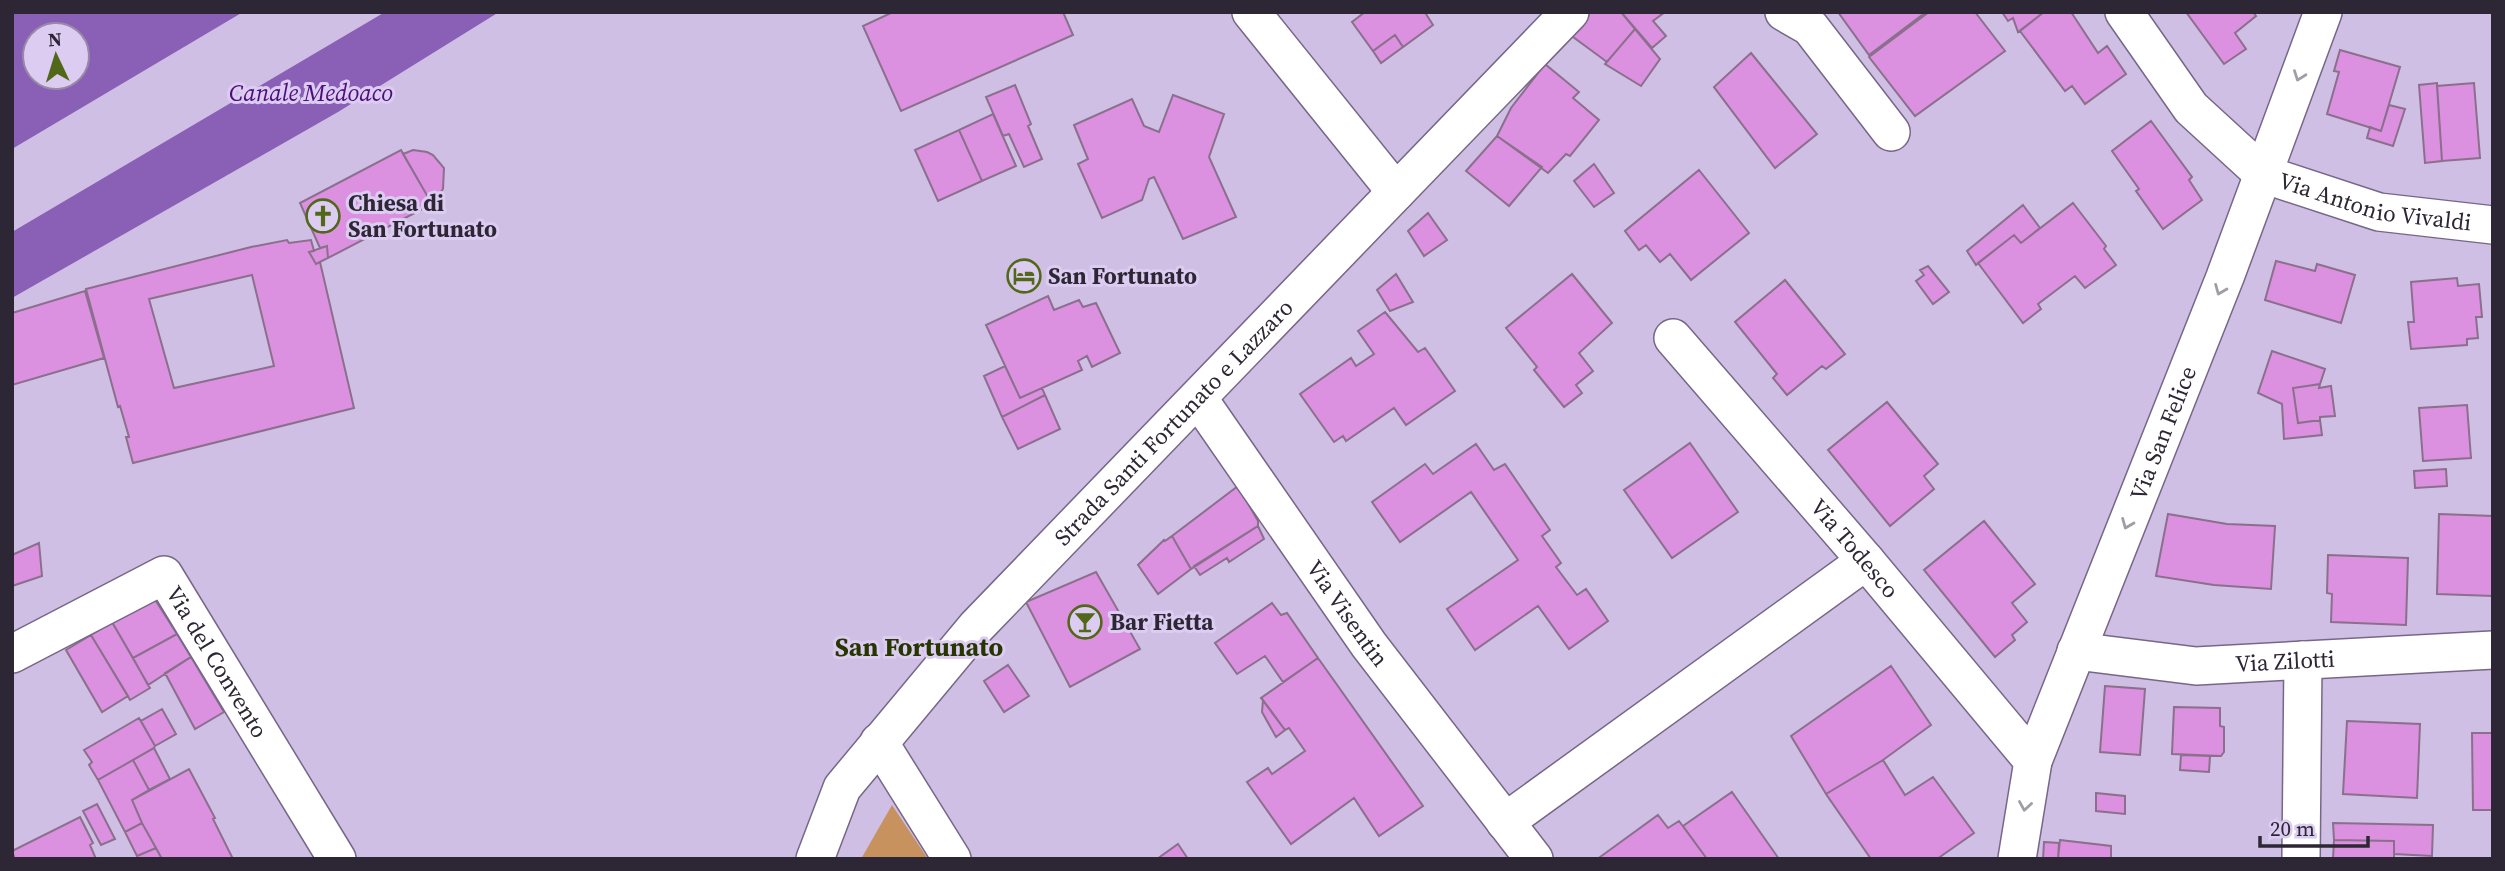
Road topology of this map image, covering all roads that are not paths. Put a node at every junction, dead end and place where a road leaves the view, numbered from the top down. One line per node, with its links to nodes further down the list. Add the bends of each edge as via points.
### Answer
1 (1251, 12): 8 (street)
2 (1570, 12): 8 (street, Strada Santi Fortunato e Lazzaro)
3 (1784, 12): 6 (street, via 1810,27)
4 (2124, 12): 7 (street, Via Antonio Vivaldi, via 2191,108)
5 (2323, 12): 7 (street, Via San Felice, one-way to 7)
6 (1891, 132)
7 (2263, 174): 9 (street, Via Antonio Vivaldi, via 2379,212); 14 (street, Via San Felice, one-way to 14)
8 (1396, 192): 11 (street, Strada Santi Fortunato e Lazzaro)
9 (2493, 225)
10 (1673, 338): 12 (street, Via Todesco)
11 (1198, 398): 17 (street, Strada Santi Fortunato e Lazzaro, via 976,627); 19 (street, Via Visentin, via 1369,645)
12 (1866, 561): 18 (street, Via Todesco); 19 (street)
13 (2493, 650): 16 (street, Via Zilotti)
14 (2076, 651): 16 (street, Via Zilotti, via 2196,666); 18 (street, Via San Felice)
15 (12, 654): 20 (street, Via del Convento, via 164,575)
16 (2302, 660): 25 (street)
17 (879, 742): 21 (street, Strada Santi Fortunato e Lazzaro, via 842,788); 22 (street)
18 (2033, 761): 24 (street, Via San Felice, one-way to 24)
19 (1505, 822): 23 (street, Via Visentin)
20 (337, 859)
21 (815, 859)
22 (953, 859)
23 (1534, 859)
24 (2017, 859)
25 (2301, 859)

